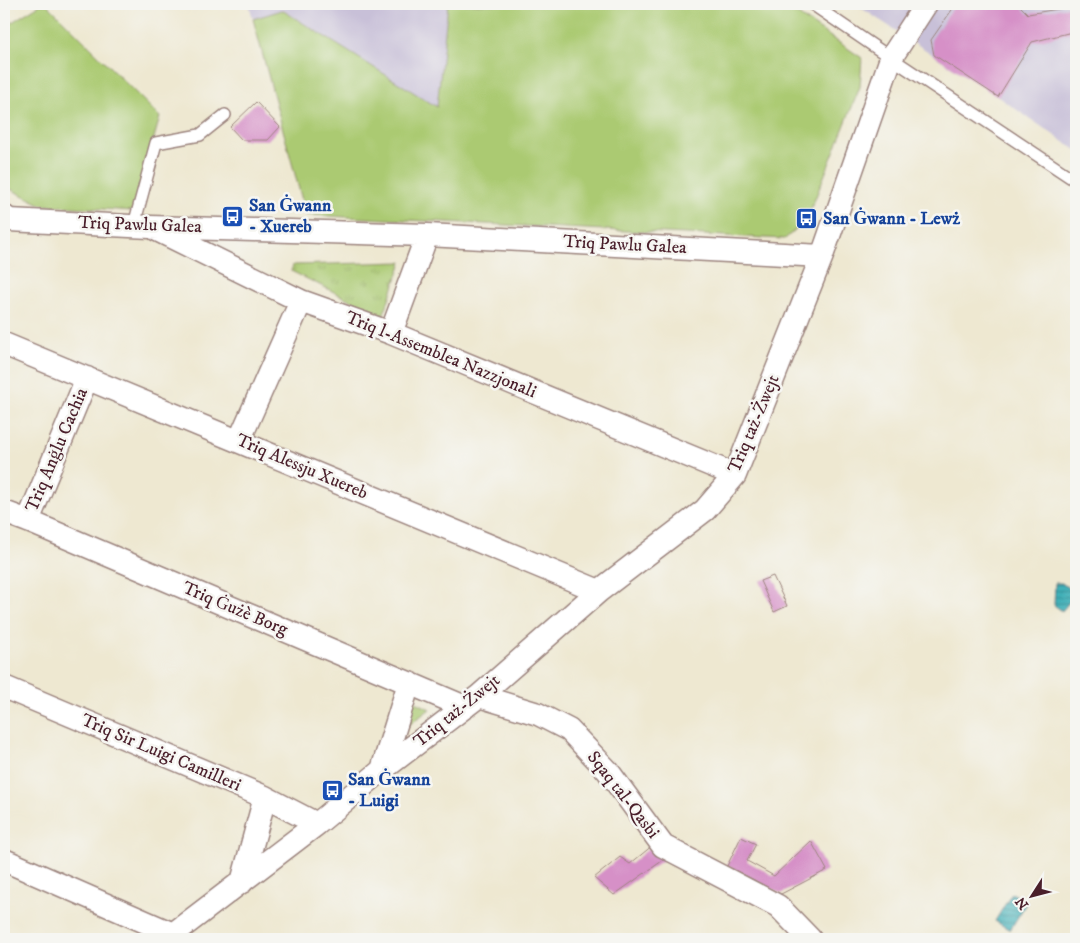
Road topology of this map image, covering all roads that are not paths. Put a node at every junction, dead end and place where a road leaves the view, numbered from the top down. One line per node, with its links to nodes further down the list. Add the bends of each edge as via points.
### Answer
1 (812, 4): 3 (lane)
2 (926, 4): 3 (street, Triq taż-Żwejt)
3 (891, 58): 5 (lane); 9 (street, Triq taż-Żwejt)
4 (225, 115): 7 (lane, via 200,136 156,143)
5 (1076, 181)
6 (5, 220): 7 (street, Triq Pawlu Galea)
7 (142, 226): 8 (street, Triq Pawlu Galea); 10 (street, Triq l-Assemblea Nazzjonali)
8 (427, 235): 9 (street, Triq Pawlu Galea); 11 (street)
9 (822, 256): 15 (street, Triq taż-Żwejt)
10 (301, 301): 11 (street, Triq l-Assemblea Nazzjonali); 14 (street)
11 (391, 333): 15 (street, Triq l-Assemblea Nazzjonali)
12 (4, 344): 13 (street, Triq Alessju Xuereb)
13 (87, 378): 14 (street, Triq Alessju Xuereb); 17 (street, Triq Anġlu Cachia)
14 (239, 441): 18 (street, Triq Alessju Xuereb)
15 (736, 475): 18 (street, Triq taż-Żwejt, via 705,510)
16 (4, 512): 17 (street, Triq Ġużè Borg)
17 (28, 521): 19 (street, Triq Ġużè Borg)
18 (599, 591): 21 (street, Triq taż-Żwejt)
19 (410, 683): 21 (street, Triq Ġużè Borg); 22 (street, Triq taż-Żwejt)
20 (4, 687): 23 (street, Triq Sir Luigi Camilleri)
21 (472, 701): 22 (street, Triq taż-Żwejt); 28 (street, Sqaq tal-Qasbi, via 538,714 568,730 608,771 663,846 778,906)
22 (382, 770): 24 (street, Triq taż-Żwejt)
23 (265, 797): 24 (street, Triq Sir Luigi Camilleri); 26 (street)
24 (317, 824): 26 (street, Triq taż-Żwejt)
25 (4, 860): 27 (street)
26 (242, 882): 27 (street, Triq taż-Żwejt)
27 (171, 937)
28 (810, 939)

